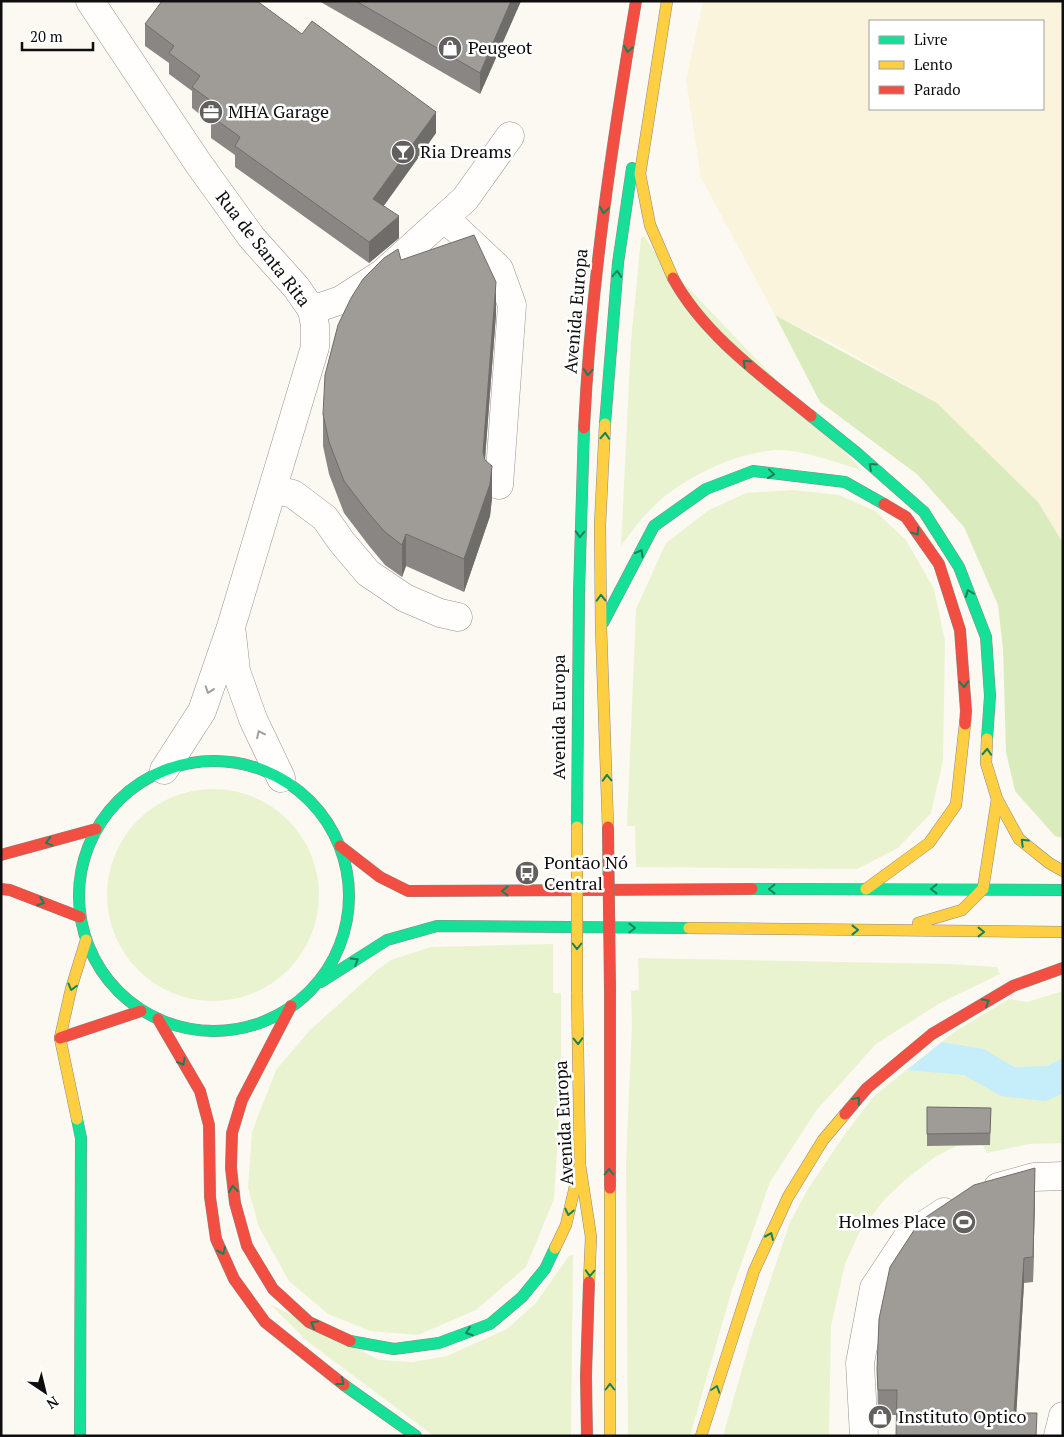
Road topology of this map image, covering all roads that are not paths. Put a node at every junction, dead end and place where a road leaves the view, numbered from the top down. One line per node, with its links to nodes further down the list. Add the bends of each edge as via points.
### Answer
1 (636, 1): 34 (main road, Avenida Europa, one-way to 34, bridge, via 596,262 586,398 576,666)
2 (657, 1): 12 (main road, one-way to 2, via 600,525 617,273)
3 (667, 1): 15 (main road, one-way to 3, via 986,764 990,696 986,637 959,567 924,512 754,370 701,320 674,280 650,225 640,174)
4 (99, 5): 7 (street, Rua de Santa Rita, via 198,163 252,238)
5 (510, 136): 6 (street, via 465,199)
6 (445, 218): 7 (street, via 383,273 341,300); 8 (street, via 499,269 512,305)
7 (312, 310): 9 (street, Rua de Santa Rita, via 316,326 315,348)
8 (499, 485)
9 (273, 489): 10 (street, via 293,494 325,518 368,573 405,598); 11 (street, Rua de Santa Rita)
10 (458, 617)
11 (231, 627): 13 (street, Rua de Santa Rita, one-way to 13, via 202,711); 14 (street, Rua de Santa Rita, one-way to 11, via 252,719 236,671)
12 (601, 627): 20 (main road, one-way to 20, via 654,526 706,489 753,471 845,482 906,517 939,564 960,630 966,711 956,805 929,843); 40 (main road, one-way to 12, bridge, via 610,992)
13 (164, 770): 14 (main road, via 193,762 223,761 253,766); 16 (main road, via 137,784 114,805)
14 (281, 778): 17 (main road, via 306,796 326,819)
15 (997, 799): 19 (main road, one-way to 15, via 1049,864 1019,839); 22 (main road)
16 (96, 829): 18 (main road, one-way to 18); 24 (main road, via 84,857 79,887)
17 (340, 846): 20 (main road, one-way to 17, via 408,891 380,877); 29 (main road, via 348,875 349,905 332,963)
18 (1, 855)
19 (1063, 871)
20 (866, 888): 22 (main road, one-way to 20)
21 (1, 889): 24 (main road, one-way to 24)
22 (983, 889): 23 (main road); 25 (main road, via 962,910)
23 (1063, 890)
24 (80, 917): 27 (main road)
25 (897, 930): 26 (main road, one-way to 26); 29 (main road, one-way to 25, via 387,940 437,926)
26 (1063, 932)
27 (86, 940): 31 (main road, via 100,969); 33 (main road, one-way to 33)
28 (1063, 968): 41 (main road, one-way to 28, via 754,1271 788,1197 823,1140 867,1088 932,1034 1013,986)
29 (313, 987): 30 (main road)
30 (291, 1006): 32 (main road, via 264,1021 235,1029 204,1031); 34 (main road, one-way to 30, via 566,1225 545,1269 522,1297 490,1324 439,1343 394,1349 351,1342 309,1322 273,1289 247,1246 234,1203 231,1168 232,1133 242,1100)
31 (141, 1011): 32 (main road); 33 (main road)
32 (158, 1019): 38 (main road, one-way to 38, via 200,1091 209,1125 210,1197 216,1239 234,1279 265,1322 354,1393)
33 (60, 1038): 37 (main road, via 81,1138)
34 (580, 1165): 39 (main road, Avenida Europa, one-way to 39, via 591,1237)
35 (1063, 1176): 42 (street, via 1034,1177 971,1195 909,1235 874,1288 860,1363)
36 (1063, 1416): 43 (street)
37 (80, 1436)
38 (416, 1436)
39 (587, 1436)
40 (610, 1436)
41 (701, 1436)
42 (864, 1436)
43 (1058, 1436)

